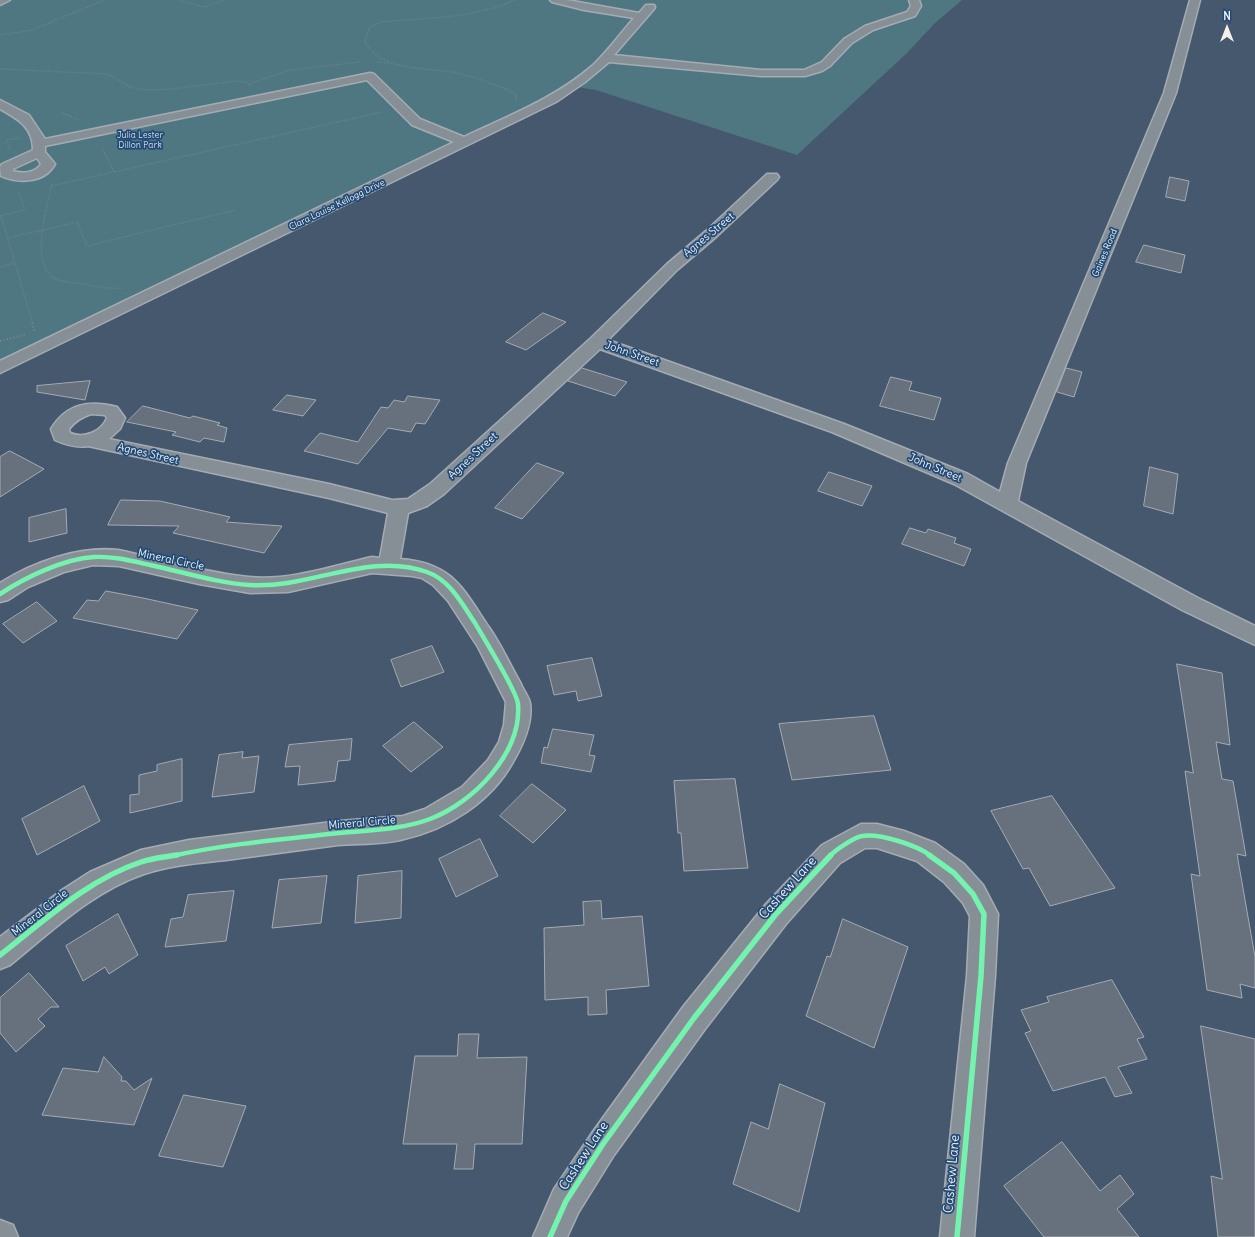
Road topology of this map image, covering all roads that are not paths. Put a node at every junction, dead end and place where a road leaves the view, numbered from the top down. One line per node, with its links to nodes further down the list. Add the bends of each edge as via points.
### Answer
1 (5, 0): 5 (street)
2 (555, 0): 6 (street, Clara Louise Kellogg Drive, via 584,7 645,12)
3 (914, 0): 6 (street, via 916,6 911,14 869,28 848,41 826,64 805,73 761,73)
4 (1195, 0): 13 (street, Gaines Road, via 1170,93 1017,463)
5 (0, 2)
6 (606, 58): 8 (street, Clara Louise Kellogg Drive, via 573,87)
7 (0, 104): 8 (street, via 25,118 38,144 370,76 416,122)
8 (466, 142): 11 (street, Clara Louise Kellogg Drive)
9 (772, 177): 10 (street, Agnes Street, via 672,267)
10 (597, 342): 13 (street, John Street, via 838,428 939,469); 14 (street, Agnes Street, via 437,489 410,506)
11 (0, 368)
12 (88, 440): 14 (street, Agnes Street, via 185,463 330,491 389,507)
13 (1007, 504): 17 (street, John Street, via 1190,604)
14 (399, 507): 15 (street)
15 (389, 565): 16 (street, Mineral Circle, via 352,568 288,584 250,585 119,558 93,557 59,566 20,581); 18 (street, Mineral Circle, via 428,572 441,579 456,595 486,642 518,702 516,725 510,745 497,768 471,795 433,818 403,828 340,833 197,851 141,862 100,881 72,899)
16 (0, 594)
17 (1255, 636)
18 (0, 955)
19 (550, 1237): 20 (street, Cashew Lane, via 566,1201 603,1144 694,1018 776,914 831,854 861,836 877,836 926,852 954,873 973,894 984,914 982,976)
20 (957, 1237)

